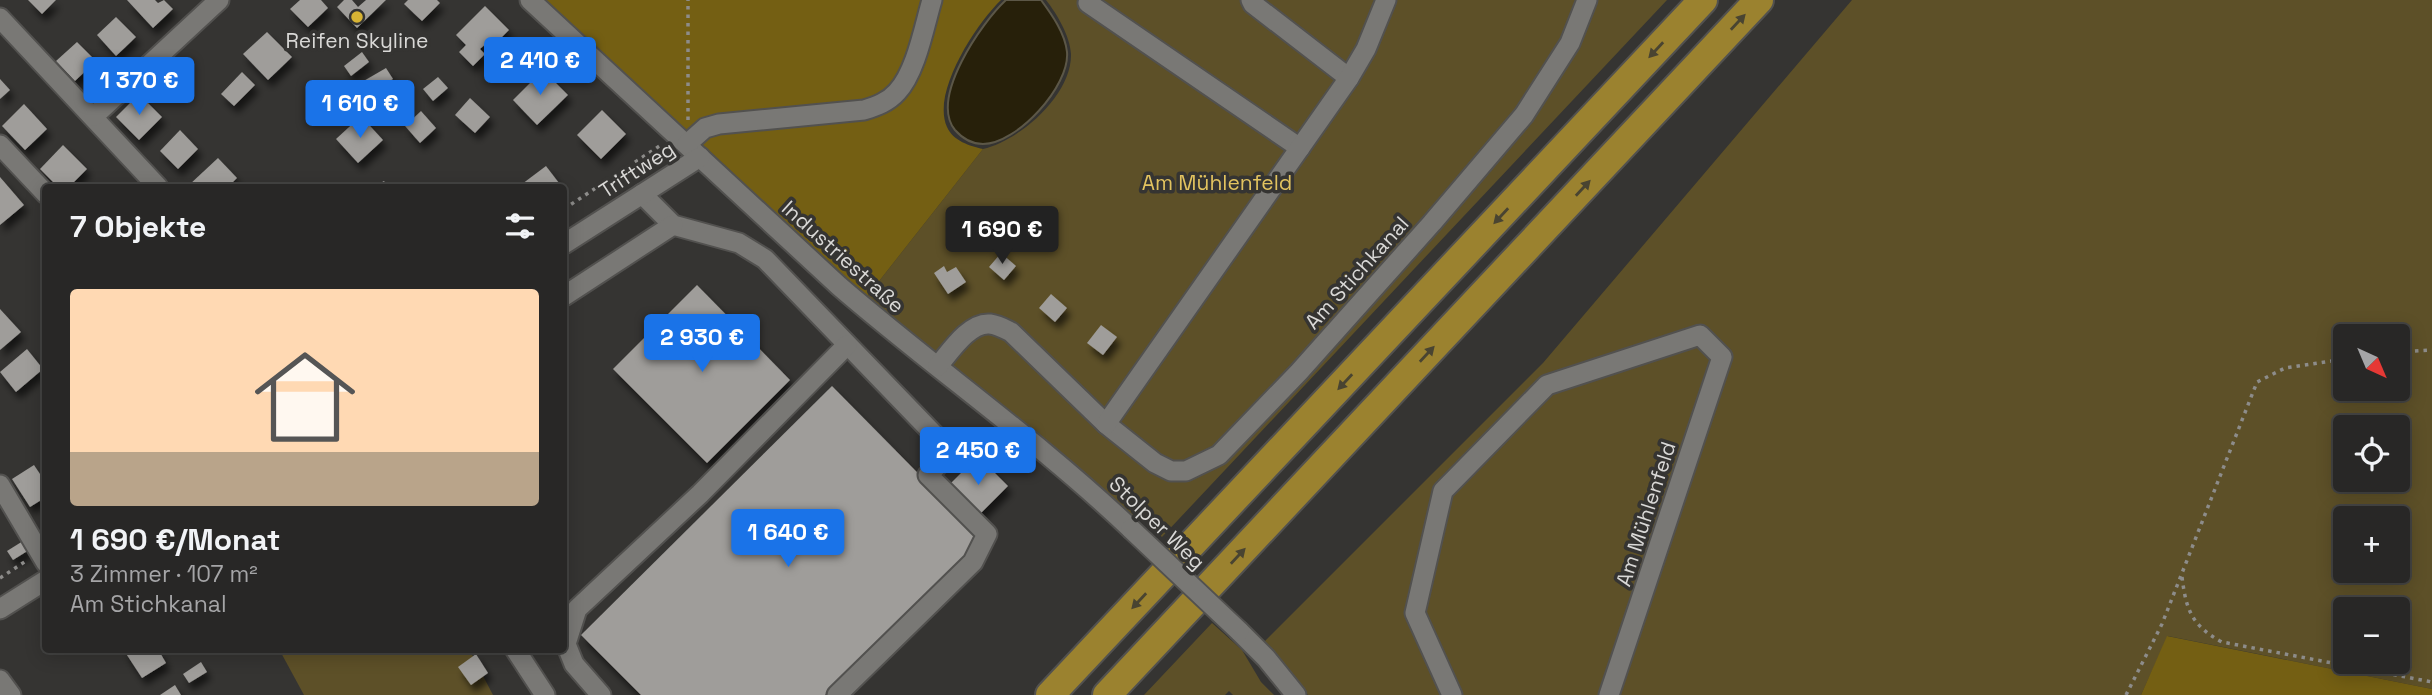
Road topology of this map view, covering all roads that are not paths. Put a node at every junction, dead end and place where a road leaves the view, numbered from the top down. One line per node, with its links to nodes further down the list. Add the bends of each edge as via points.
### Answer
1 (219, 0): 12 (street)
2 (530, 0): 14 (street, Industriestraße)
3 (932, 0): 14 (street, via 907,77 898,92 882,104 864,110 719,124 705,128)
4 (1251, 0): 11 (street)
5 (1386, 0): 11 (street)
6 (1587, 0): 25 (street, Am Stichkanal, via 1570,43 1524,115 1233,443 1201,465 1171,471)
7 (1703, 0): 38 (highway, one-way to 38)
8 (1759, 0): 39 (highway, one-way to 8)
9 (1088, 3): 15 (street)
10 (0, 18): 12 (street)
11 (1349, 78): 15 (street)
12 (94, 116): 16 (street)
13 (0, 145): 17 (street)
14 (688, 145): 18 (street, Triftweg); 23 (street, Industriestraße, via 886,327)
15 (1300, 148): 25 (street)
16 (155, 184)
17 (42, 190)
18 (642, 194): 19 (street); 20 (street, Triftweg)
19 (673, 225): 21 (street); 22 (street, via 752,250)
20 (567, 242)
21 (567, 294)
22 (847, 345): 30 (street, via 700,494 577,609); 37 (street, via 951,452 928,475 987,534 973,562)
23 (938, 366): 24 (street, Industriestraße); 25 (street, Am Stichkanal, via 971,330 987,323 999,326 1011,332)
24 (975, 396): 40 (street, Stolper Weg, bridge, via 1083,484 1239,631)
25 (1106, 424)
26 (0, 485): 27 (street)
27 (42, 557)
28 (42, 583): 29 (street)
29 (0, 609)
30 (567, 641)
31 (567, 646): 36 (street, via 574,664)
32 (518, 653): 35 (street)
33 (0, 680): 34 (street)
34 (10, 695)
35 (545, 695)
36 (601, 695)
37 (837, 695)
38 (1050, 695)
39 (1107, 695)
40 (1296, 695)
41 (1452, 695): 42 (street, Am Mühlenfeld, via 1415,613 1443,491 1547,386 1700,335 1722,357)
42 (1609, 695)

